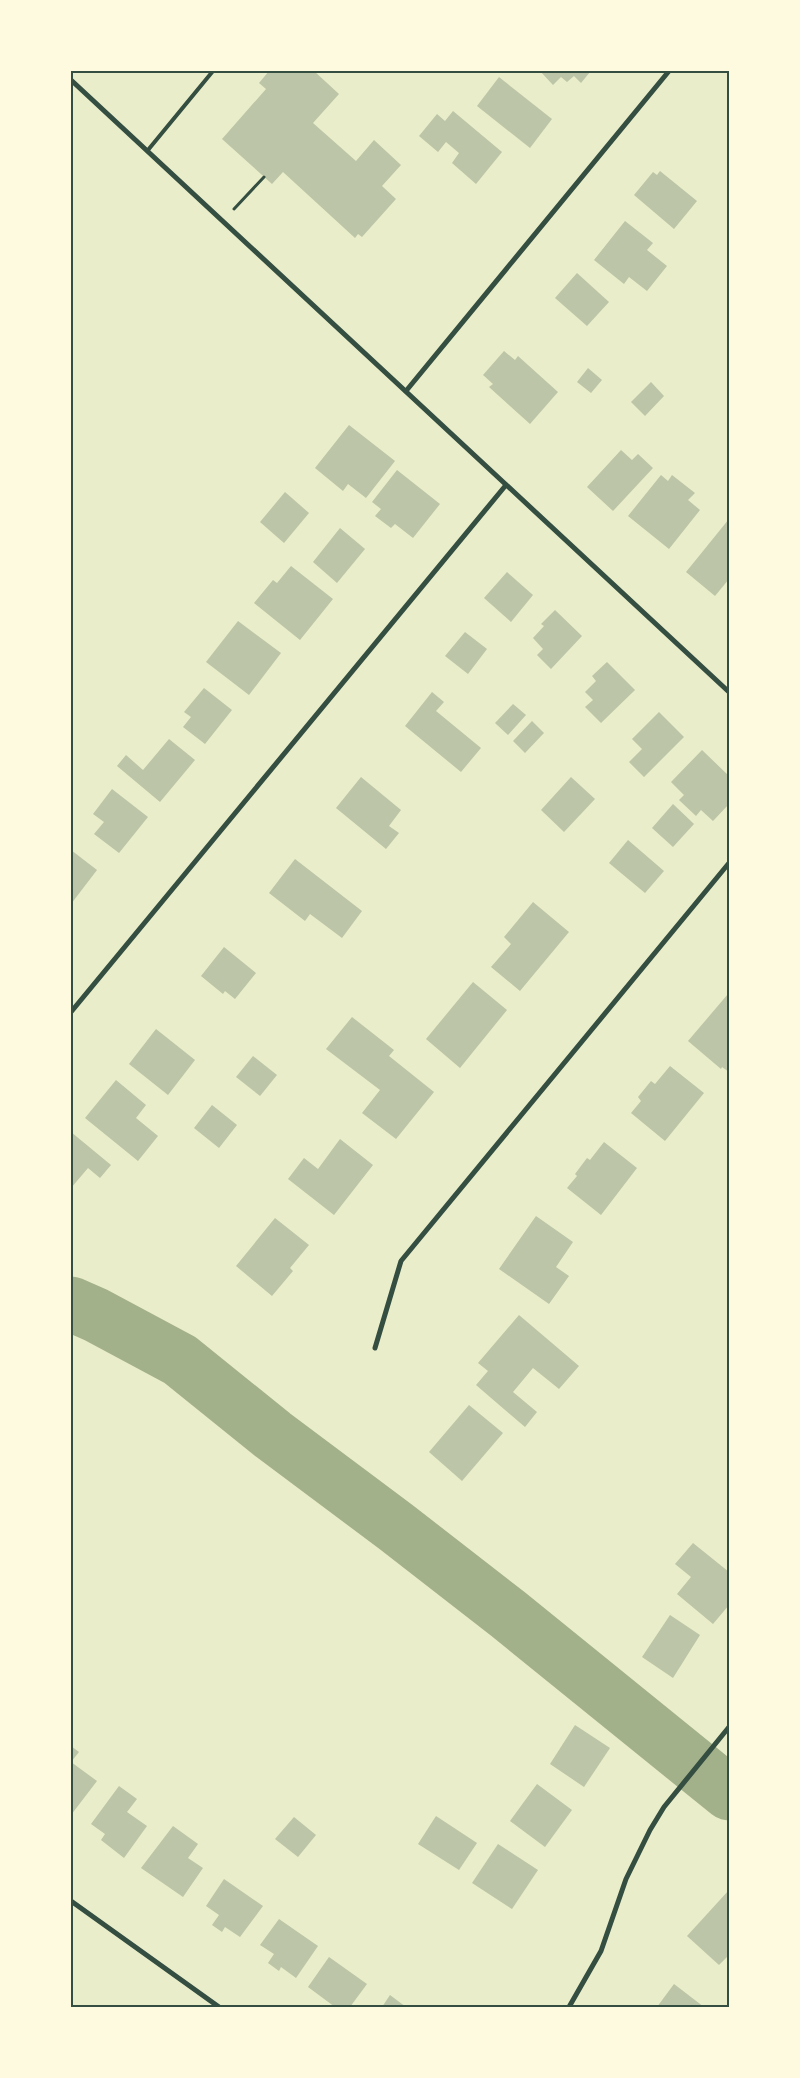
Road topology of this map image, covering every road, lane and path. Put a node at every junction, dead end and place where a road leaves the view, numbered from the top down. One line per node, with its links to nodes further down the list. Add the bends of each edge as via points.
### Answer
1 (213, 71): 4 (lane)
2 (669, 71): 7 (street)
3 (71, 80): 4 (street)
4 (148, 150): 6 (street)
5 (264, 177): 6 (path)
6 (224, 221): 7 (street)
7 (406, 390): 8 (street)
8 (506, 485): 9 (street); 11 (street)
9 (729, 692)
10 (729, 863): 12 (street, via 401,1261)
11 (71, 1012)
12 (375, 1348)
13 (729, 1728): 16 (street, via 664,1807 637,1853 601,1951)
14 (71, 1901): 15 (street)
15 (218, 2007)
16 (569, 2007)

